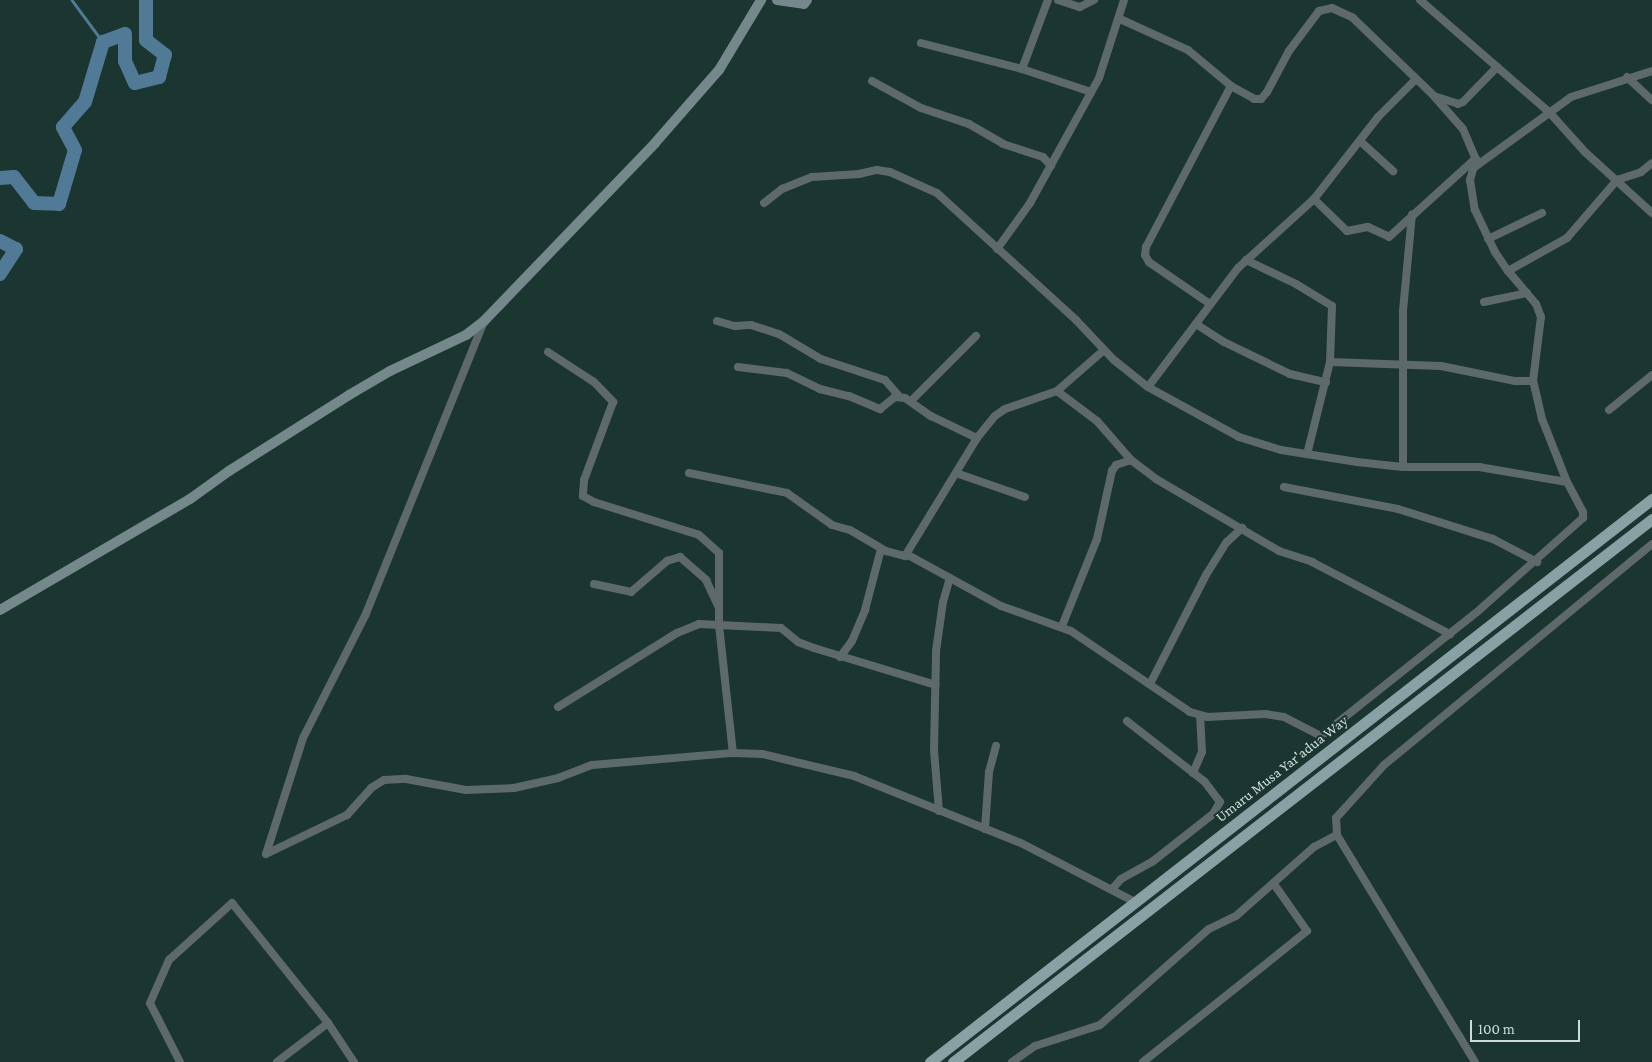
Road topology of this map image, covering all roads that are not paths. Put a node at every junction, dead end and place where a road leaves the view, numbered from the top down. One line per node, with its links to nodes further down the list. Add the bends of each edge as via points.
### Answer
1 (761, 0): 41 (street, via 719,70 655,143)
2 (777, 0): 3 (street, via 804,4)
3 (807, 0)
4 (1048, 0): 12 (street)
5 (1058, 0): 6 (street, via 1080,7)
6 (1094, 0)
7 (1124, 0): 9 (street)
8 (1420, 0): 11 (street)
9 (1120, 19): 17 (street, via 1188,50); 18 (street)
10 (921, 43): 12 (street)
11 (1497, 67): 19 (street, via 1458,104); 21 (street)
12 (1022, 69): 18 (street)
13 (1652, 71): 14 (street)
14 (1627, 77): 20 (street); 21 (street, via 1582,92)
15 (1415, 80): 17 (street, via 1353,18 1332,8 1324,8 1312,19 1261,99 1254,99); 19 (street); 22 (street)
16 (872, 82): 25 (street, via 921,108 969,124 1003,144 1043,157)
17 (1231, 86): 40 (street, via 1146,247 1145,255 1149,262)
18 (1091, 92): 25 (street)
19 (1433, 95): 23 (street, via 1463,129)
20 (1652, 100)
21 (1550, 113): 26 (street); 28 (street)
22 (1360, 141): 27 (street); 29 (street)
23 (1476, 158): 26 (street); 33 (street)
24 (1652, 163): 28 (street, via 1641,172)
25 (1051, 166): 35 (street)
26 (1471, 169): 34 (street, via 1475,210)
27 (1393, 171)
28 (1617, 180): 32 (street); 37 (street, via 1567,238)
29 (1314, 199): 33 (street, via 1344,229 1368,227 1386,238); 36 (street)
30 (764, 203): 35 (street, via 782,190 812,177 882,170 931,188)
31 (1542, 212): 34 (street)
32 (1652, 213)
33 (1412, 214): 48 (street, via 1403,312)
34 (1488, 239): 37 (street)
35 (996, 249): 45 (street, via 1076,320)
36 (1246, 260): 40 (street); 47 (street, via 1332,306)
37 (1508, 270): 38 (street)
38 (1527, 293): 39 (street); 51 (street, via 1541,317)
39 (1484, 302)
40 (1210, 304): 43 (street)
41 (484, 320): 76 (street, via 466,335 390,371 349,395 229,470 190,499); 88 (street, via 362,624 303,738 266,854 347,815 371,788 384,780 422,781 466,790 514,788 558,778 592,765)
42 (717, 321): 55 (street, via 735,326 751,325 779,334 821,359 885,380)
43 (1196, 324): 52 (street, via 1236,349 1290,374); 53 (street)
44 (976, 336): 56 (street)
45 (1104, 350): 53 (street); 54 (street)
46 (548, 352): 77 (street, via 581,371 613,402 584,480 583,496 706,539 719,553 721,561)
47 (1330, 362): 48 (street); 52 (street)
48 (1403, 364): 51 (street); 61 (street)
49 (738, 367): 55 (street, via 787,373 820,389 849,396 880,409)
50 (1652, 375): 57 (street)
51 (1533, 381): 64 (street, via 1542,419)
52 (1326, 382): 59 (street)
53 (1148, 387): 59 (street, via 1239,437)
54 (1058, 392): 58 (street, via 1005,409); 60 (street, via 1098,421)
55 (899, 396): 56 (street)
56 (911, 401): 58 (street, via 931,416)
57 (1609, 410)
58 (977, 438): 63 (street)
59 (1307, 454): 61 (street)
60 (1131, 460): 69 (street, via 1156,479); 79 (street, via 1116,465 1112,471 1098,539)
61 (1403, 467): 64 (street, via 1480,467)
62 (689, 473): 71 (street, via 787,493 832,525 850,530)
63 (956, 473): 66 (street); 72 (street)
64 (1567, 482): 73 (street, via 1583,518)
65 (1284, 487): 73 (street, via 1398,509 1493,539)
66 (1025, 497)
67 (1652, 499): 95 (main road, Umaru Musa Yar'adua Way)
68 (1652, 519): 101 (main road, Umaru Musa Yar'adua Way)
69 (1242, 528): 80 (street, via 1279,551 1312,562); 82 (street, via 1227,542 1206,575)
70 (1652, 544): 92 (street, via 1384,765 1336,818)
71 (880, 549): 72 (street); 81 (street, via 862,618 847,650)
72 (908, 555): 74 (street)
73 (1537, 562): 80 (street)
74 (950, 578): 79 (street, via 1002,606); 83 (street, via 938,623)
75 (594, 584): 77 (street, via 631,592 667,561 680,557 690,562 706,580)
76 (0, 610)
77 (720, 610): 78 (street)
78 (719, 625): 81 (street, via 781,628 798,642); 84 (street, via 699,624 682,630); 88 (street)
79 (1062, 626): 82 (street)
80 (1450, 634): 85 (street, via 1321,736 1284,717 1265,714)
81 (840, 657): 83 (street)
82 (1150, 684): 85 (street, via 1176,704)
83 (936, 685): 90 (street, via 934,750)
84 (558, 707)
85 (1200, 716): 89 (street, via 1202,752)
86 (1127, 721): 89 (street)
87 (996, 746): 91 (street, via 989,772)
88 (733, 753): 90 (street, via 762,754 854,776)
89 (1193, 773): 94 (street, via 1219,797 1218,807 1152,862 1126,875)
90 (939, 812): 91 (street)
91 (985, 829): 94 (street, via 1022,843)
92 (1336, 835): 93 (street, via 1314,847); 104 (street)
93 (1274, 884): 102 (street, via 1236,916 1208,929 1100,1025 1035,1046); 103 (street, via 1307,931)
94 (1112, 888): 95 (street)
95 (1135, 902): 100 (main road, Umaru Musa Yar'adua Way)
96 (328, 1023): 97 (street, via 232,903 170,960 150,1003); 98 (street); 99 (street)
97 (180, 1062)
98 (277, 1062)
99 (354, 1062)
100 (930, 1062)
101 (954, 1062)
102 (1012, 1062)
103 (1143, 1062)
104 (1475, 1062)

